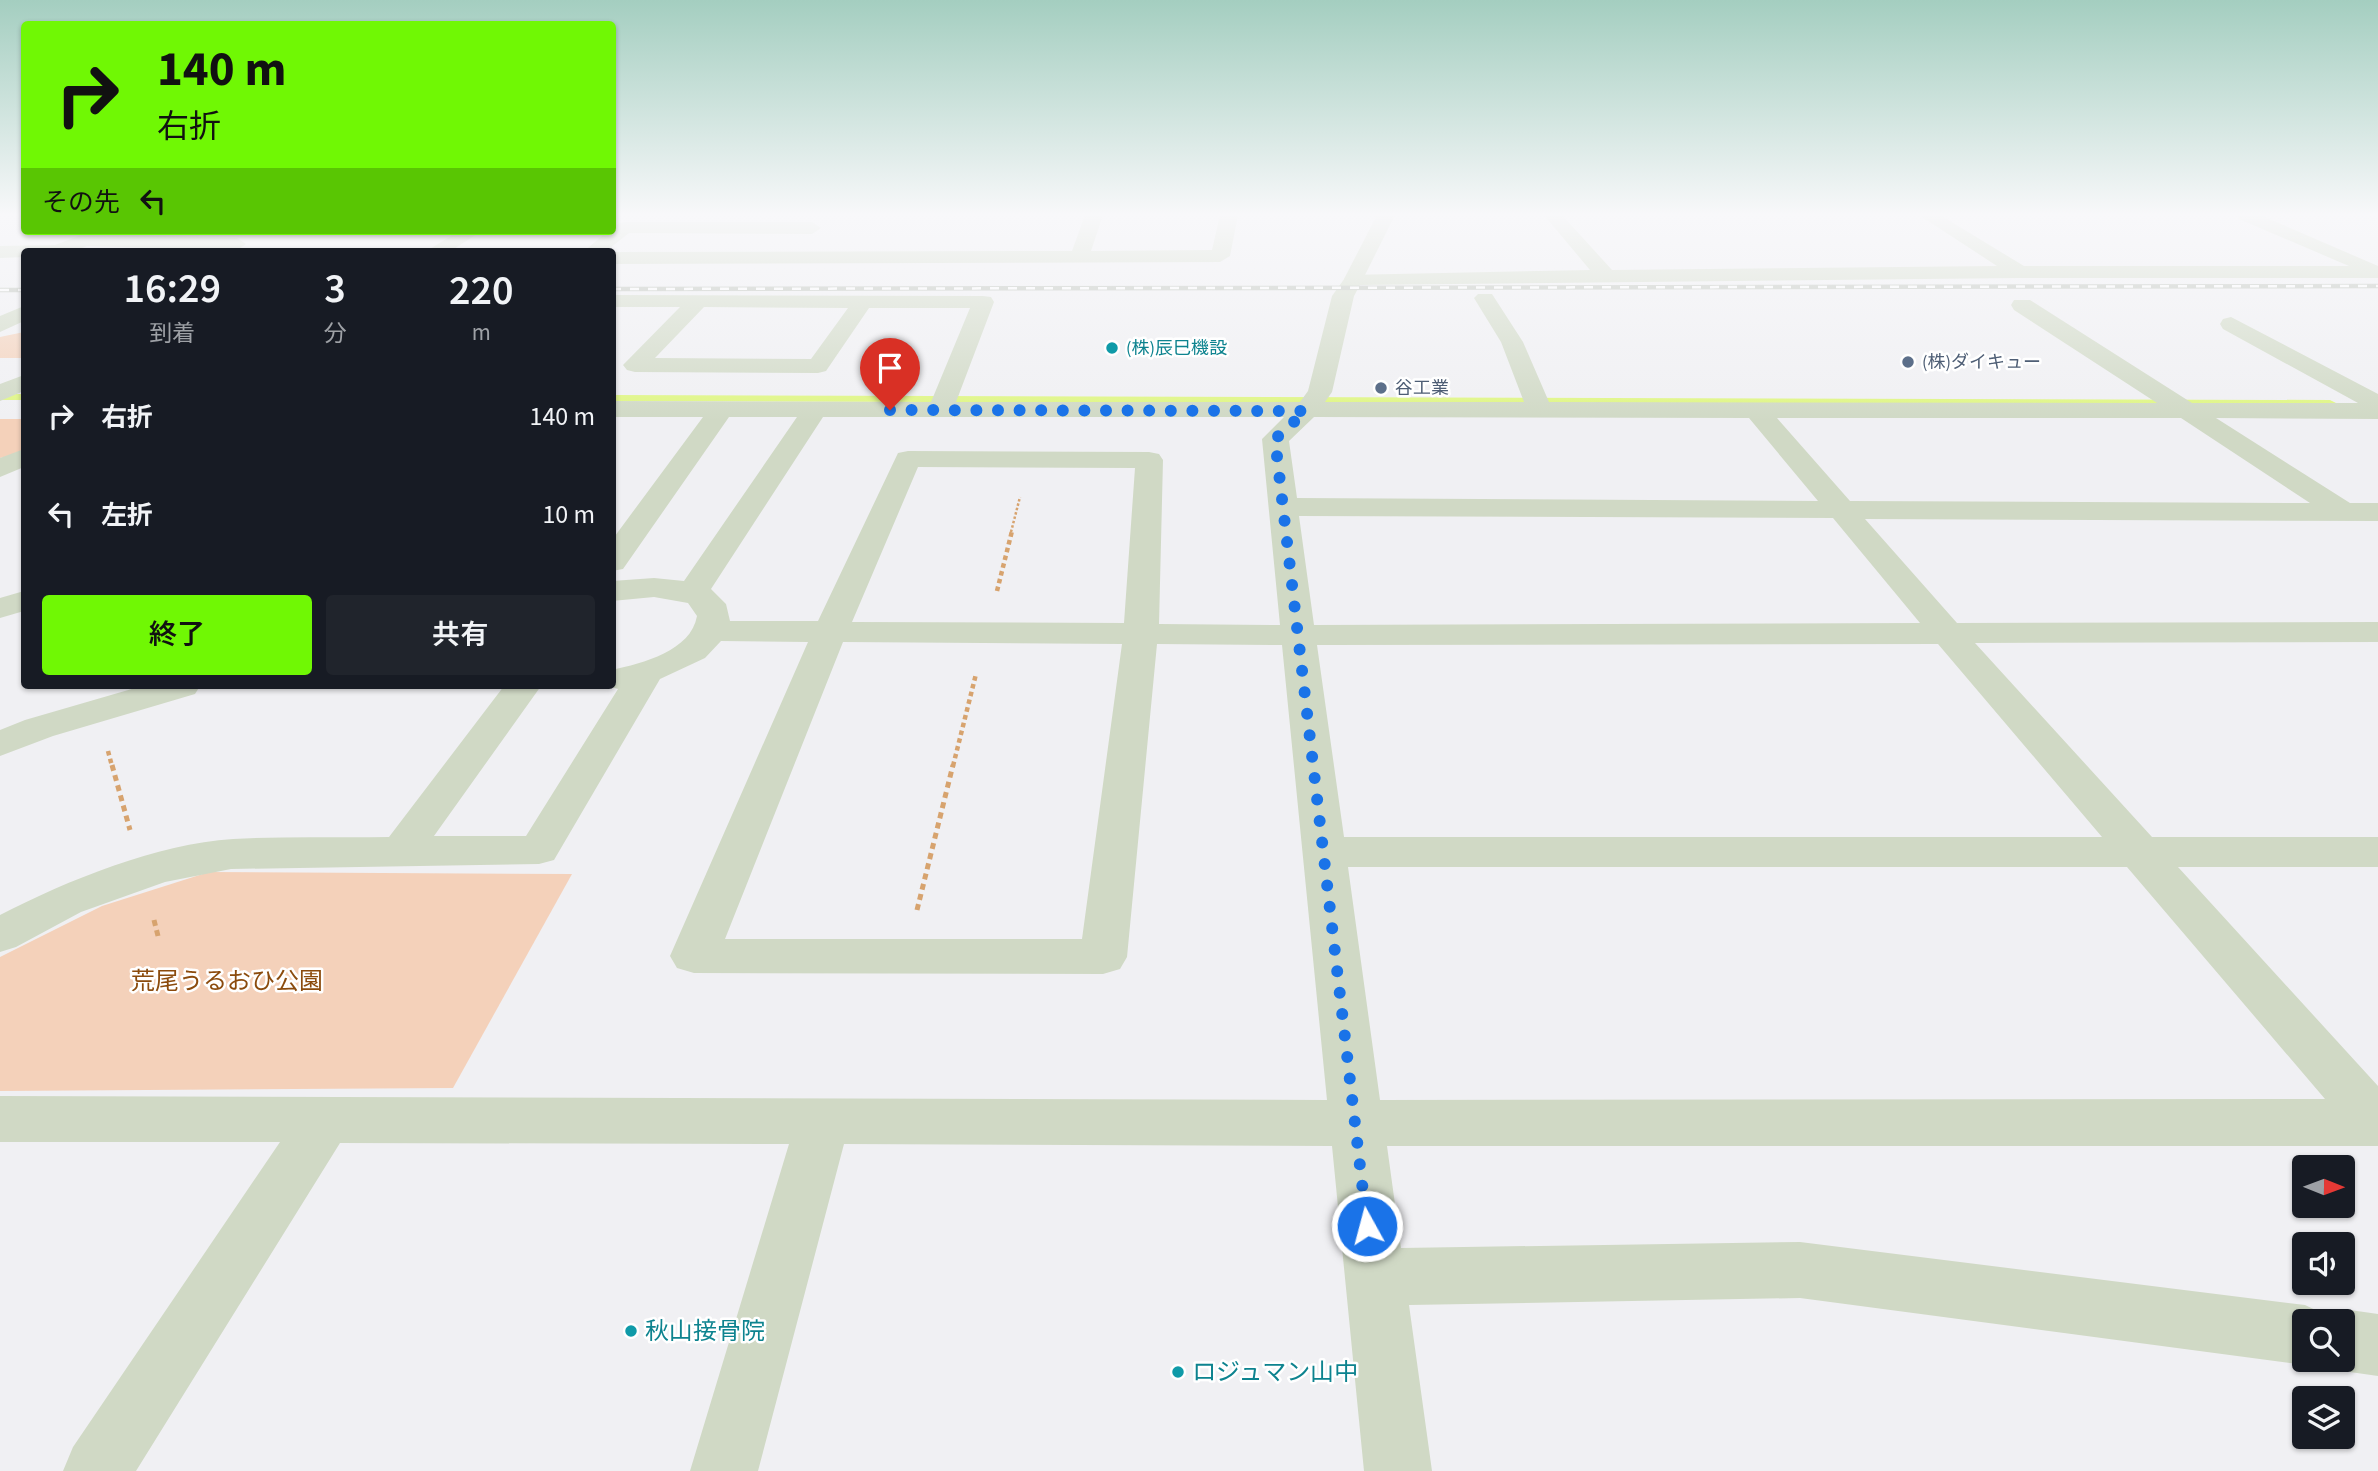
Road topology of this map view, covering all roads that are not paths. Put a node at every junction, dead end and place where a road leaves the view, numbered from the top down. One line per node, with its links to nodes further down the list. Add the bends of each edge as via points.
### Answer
1 (1351, 284): 9 (street, via 1343,296)
2 (1485, 298): 10 (street, via 1512,342)
3 (616, 301): 4 (street)
4 (698, 301): 5 (street); 5 (street, via 635,365 818,366)
5 (863, 302): 8 (street, via 983,302)
6 (2022, 305): 15 (street)
7 (2231, 324): 11 (street)
8 (942, 403): 9 (street); 14 (street)
9 (1310, 404): 10 (street); 20 (street, via 1275,439)
10 (1537, 404): 16 (street)
11 (2378, 404)
12 (616, 409): 13 (street)
13 (722, 410): 14 (street); 25 (street)
14 (815, 410): 29 (street)
15 (2185, 410): 16 (street); 17 (street); 22 (street)
16 (1757, 411): 21 (street)
17 (2378, 411)
18 (21, 458): 19 (street)
19 (0, 469)
20 (1284, 507): 21 (street); 37 (street)
21 (1842, 510): 22 (street); 35 (street)
22 (2343, 512): 23 (street); 26 (street)
23 (2378, 512)
24 (616, 513): 25 (street)
25 (647, 513): 27 (street)
26 (2378, 534)
27 (616, 556)
28 (616, 590): 29 (street, via 644,587)
29 (692, 593): 32 (street, via 707,603 714,616)
30 (21, 602): 31 (street)
31 (0, 608)
32 (710, 631): 33 (street); 38 (street, via 675,662)
33 (830, 632): 36 (street); 36 (street, via 908,459 1030,459 1149,460); 36 (street, via 694,956 1103,957)
34 (2378, 632): 35 (street)
35 (1947, 633): 37 (street); 44 (street)
36 (1141, 634): 37 (street)
37 (1300, 635): 43 (street)
38 (629, 677): 42 (street, via 539,849)
39 (172, 689): 41 (street)
40 (521, 689): 42 (street)
41 (0, 744)
42 (401, 852): 46 (street, via 231,854 158,868 65,901)
43 (1323, 852): 44 (street); 51 (street)
44 (2142, 852): 45 (street); 50 (street)
45 (2378, 852)
46 (0, 935)
47 (0, 1119): 48 (street)
48 (325, 1120): 49 (street); 56 (street)
49 (823, 1121): 51 (street); 57 (street)
50 (2378, 1122): 51 (street)
51 (1355, 1123): 52 (street)
52 (1373, 1278): 53 (street, via 1800,1270); 58 (street)
53 (2292, 1333)
54 (2355, 1342): 55 (street)
55 (2378, 1345)
56 (97, 1471)
57 (724, 1471)
58 (1398, 1471)

